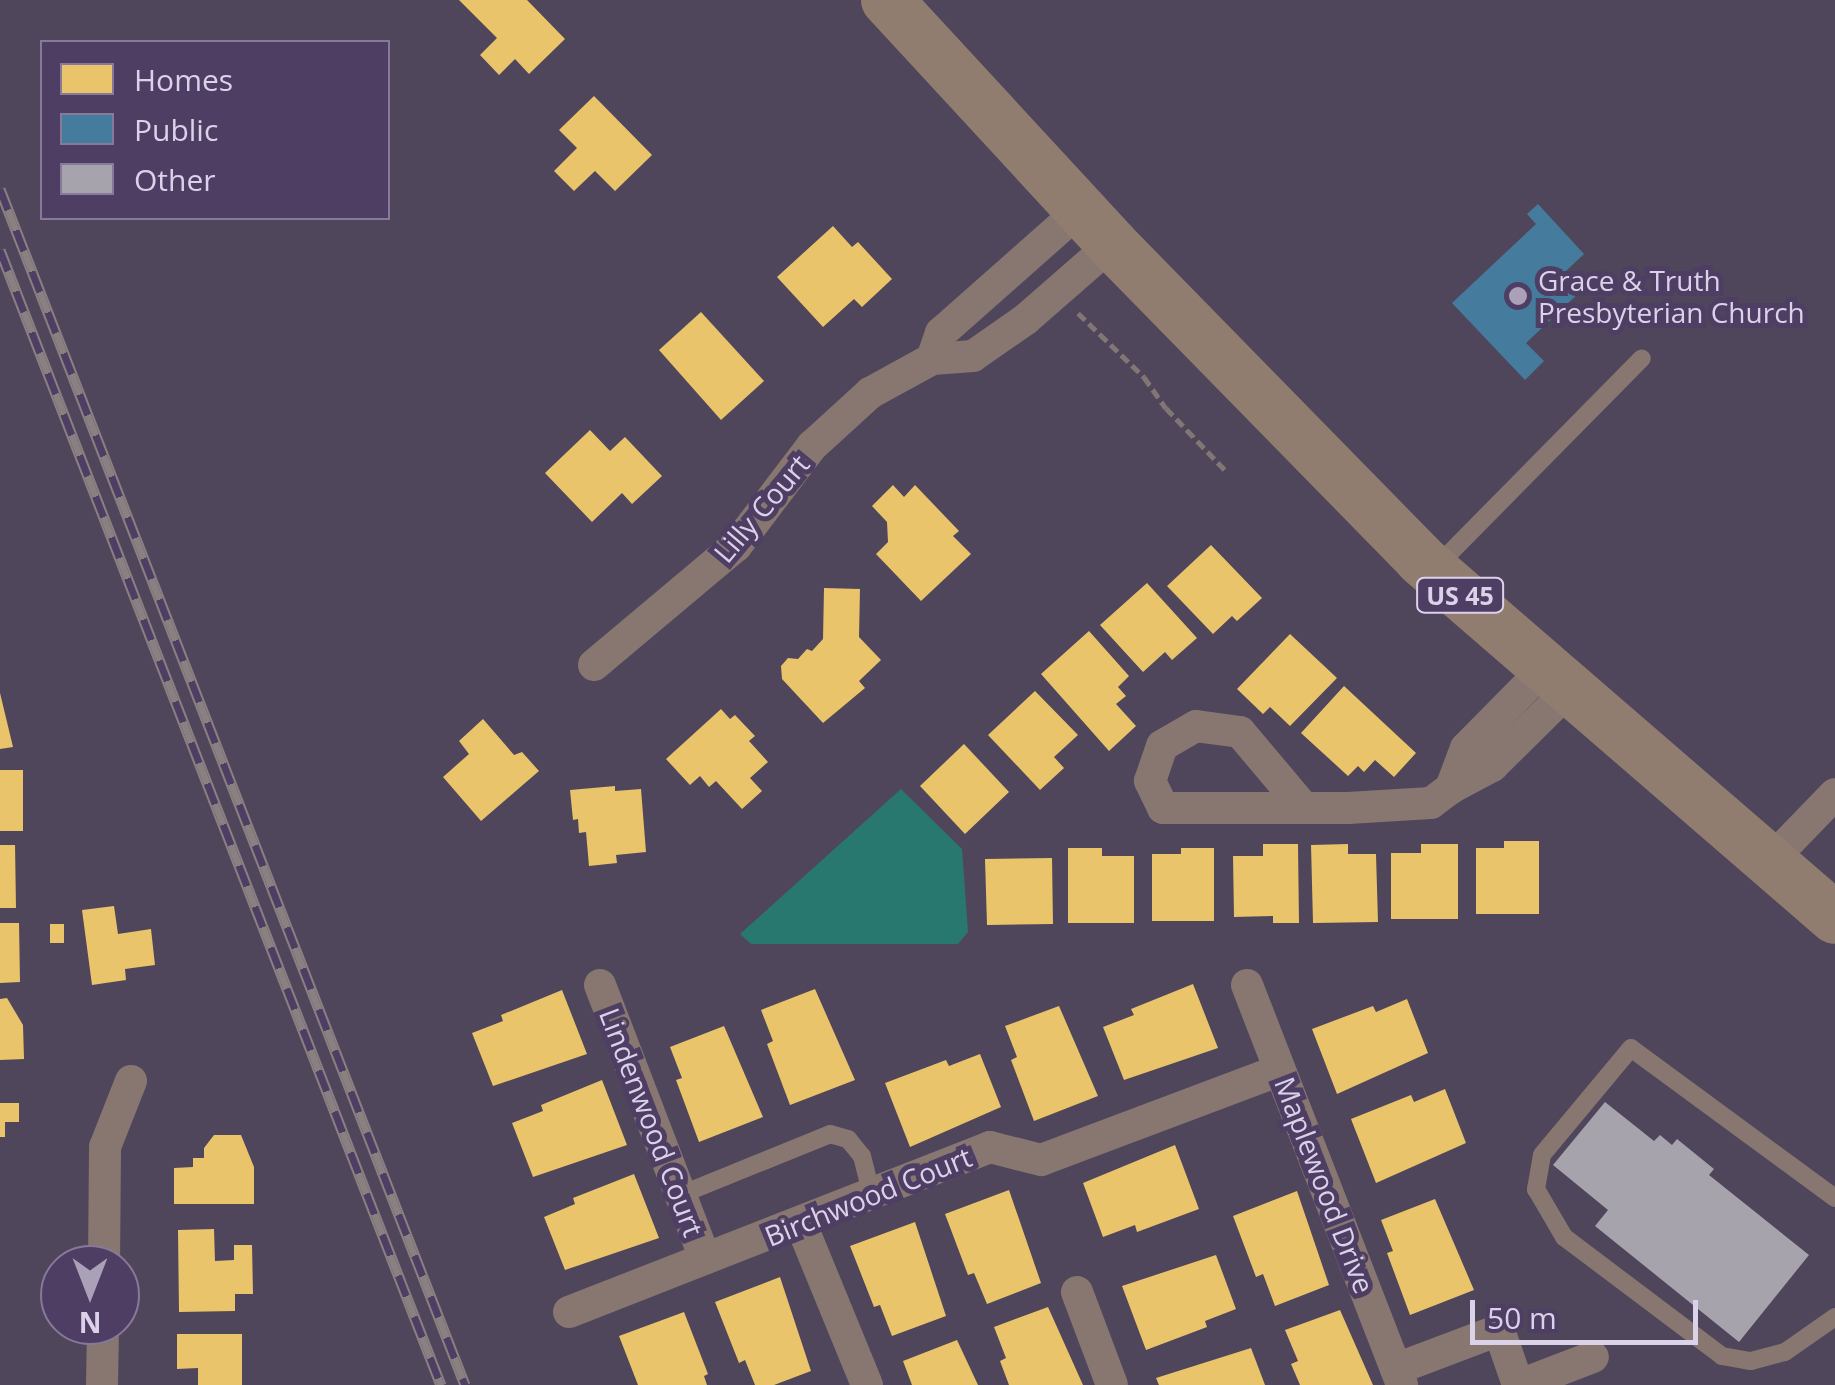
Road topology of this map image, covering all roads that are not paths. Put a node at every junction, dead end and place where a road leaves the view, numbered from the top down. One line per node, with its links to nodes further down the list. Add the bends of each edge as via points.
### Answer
1 (887, 0): 2 (main road, US 45)
2 (1096, 227): 4 (street, Lilly Court, via 941,333); 4 (street, Lilly Court, via 1058,293 973,356); 5 (main road, US 45)
3 (1642, 358): 5 (lane)
4 (932, 359): 6 (street, Lilly Court, via 870,393 812,446 736,546)
5 (1432, 570): 7 (main road, US 45)
6 (594, 664)
7 (1556, 679): 9 (street, via 1492,766 1431,803); 10 (main road, US 45)
8 (1835, 794): 10 (street)
9 (1304, 808)
10 (1770, 861): 11 (main road, US 45)
11 (1835, 918)
12 (600, 985): 17 (street, Lindenwood Court)
13 (1247, 985): 14 (street, Maplewood Drive)
14 (1280, 1070): 16 (street, Birchwood Court, via 1042,1160 990,1147); 27 (street, Maplewood Drive)
15 (131, 1081): 20 (street, via 105,1147)
16 (871, 1192): 17 (lane, via 862,1156 848,1139 830,1134); 19 (street, Birchwood Court)
17 (680, 1195): 21 (street, Lindenwood Court)
18 (1835, 1198): 24 (lane, via 1632,1048 1542,1155 1536,1189 1564,1237 1722,1356 1752,1361 1785,1352)
19 (802, 1224): 21 (street, Birchwood Court); 29 (street)
20 (104, 1245)
21 (705, 1258): 23 (street, Birchwood Court)
22 (1077, 1292): 30 (street)
23 (570, 1312)
24 (1835, 1317)
25 (103, 1345): 28 (street)
26 (1594, 1357): 31 (street)
27 (1399, 1377): 31 (street, via 1499,1330)
28 (102, 1385)
29 (867, 1385)
30 (1112, 1385)
31 (1519, 1385)

